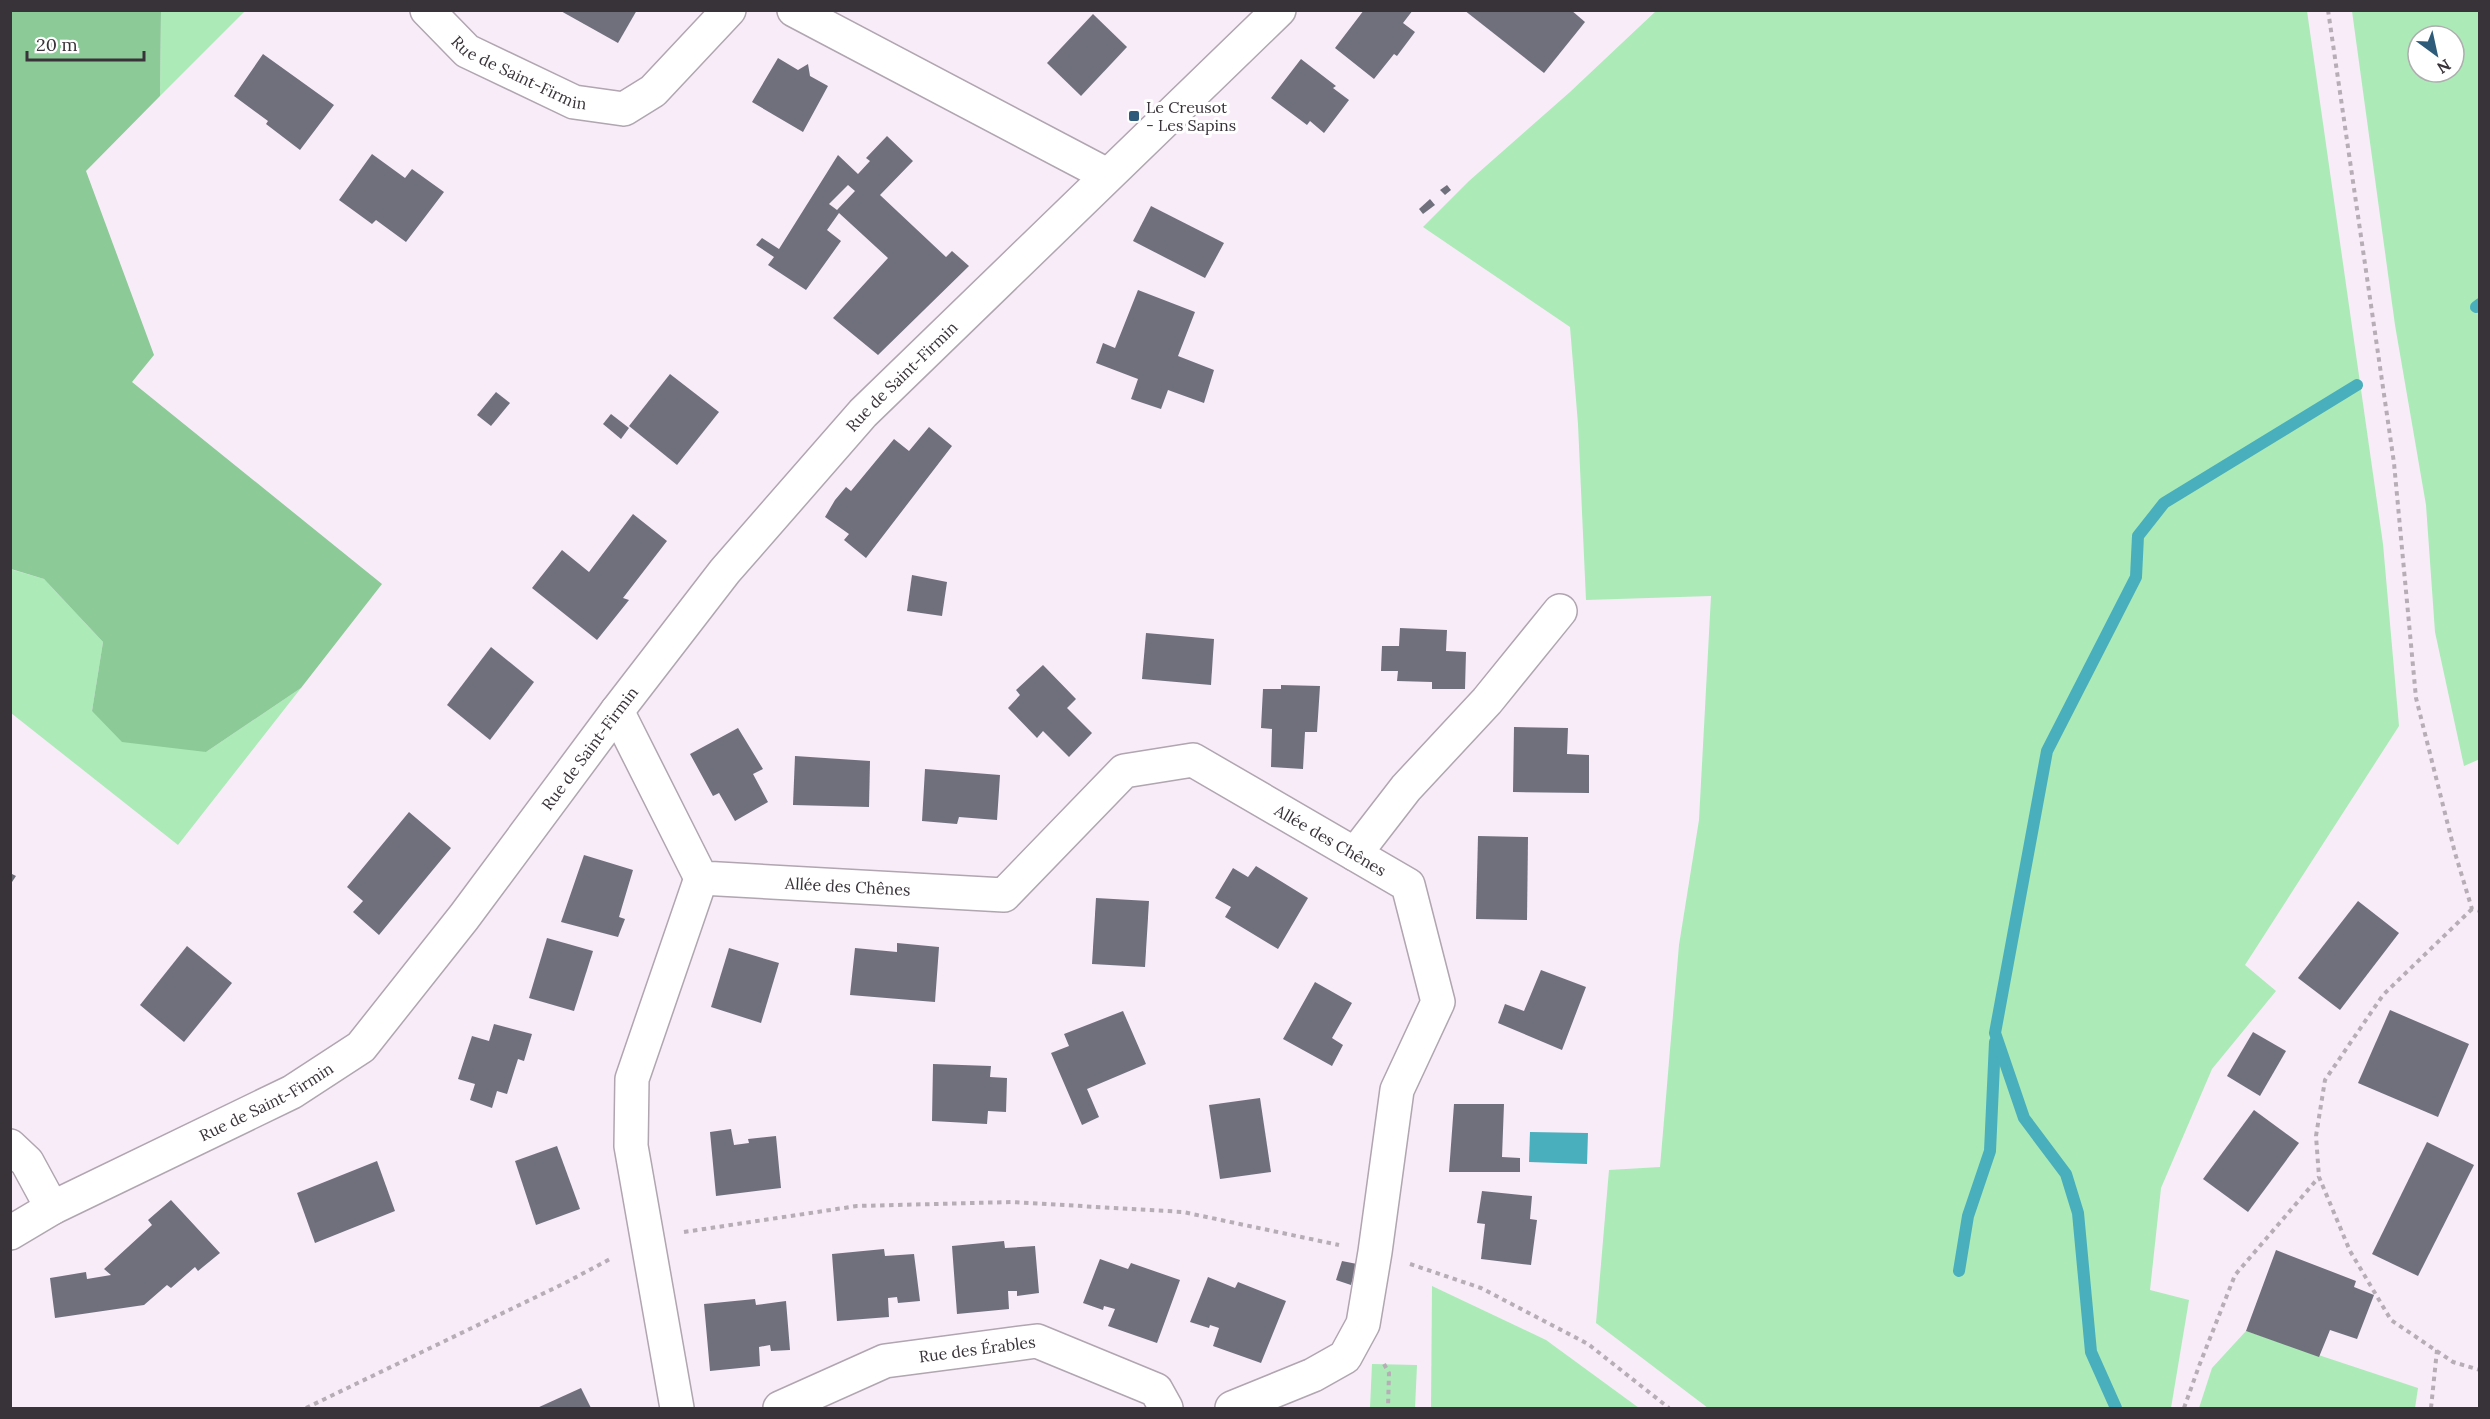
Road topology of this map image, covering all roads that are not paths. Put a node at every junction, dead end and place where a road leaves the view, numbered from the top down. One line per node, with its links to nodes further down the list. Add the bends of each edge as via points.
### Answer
1 (427, 10): 2 (street, Rue de Saint-Firmin, via 467,51 574,102 624,109 653,91)
2 (729, 10)
3 (794, 10): 5 (street)
4 (1279, 10): 5 (street, Rue de Saint-Firmin)
5 (1107, 175): 7 (street, Rue de Saint-Firmin, via 863,413 725,571)
6 (1560, 611): 8 (street, via 1487,701 1406,788)
7 (616, 711): 9 (street); 11 (street, Rue de Saint-Firmin, via 464,917 360,1047 292,1092)
8 (1355, 854): 9 (street, Allée des Chênes, via 1192,760 1124,771 1004,895); 16 (street, Allée des Chênes, via 1408,885 1438,1002 1397,1090 1363,1324 1345,1357)
9 (701, 878): 13 (street, via 632,1079 631,1146)
10 (10, 1146): 11 (street, via 27,1162)
11 (52, 1208): 12 (street, Rue de Saint-Firmin)
12 (10, 1233)
13 (677, 1408)
14 (780, 1408): 15 (street, Rue des Érables, via 885,1361 1037,1341 1156,1390)
15 (1166, 1408)
16 (1232, 1408)

